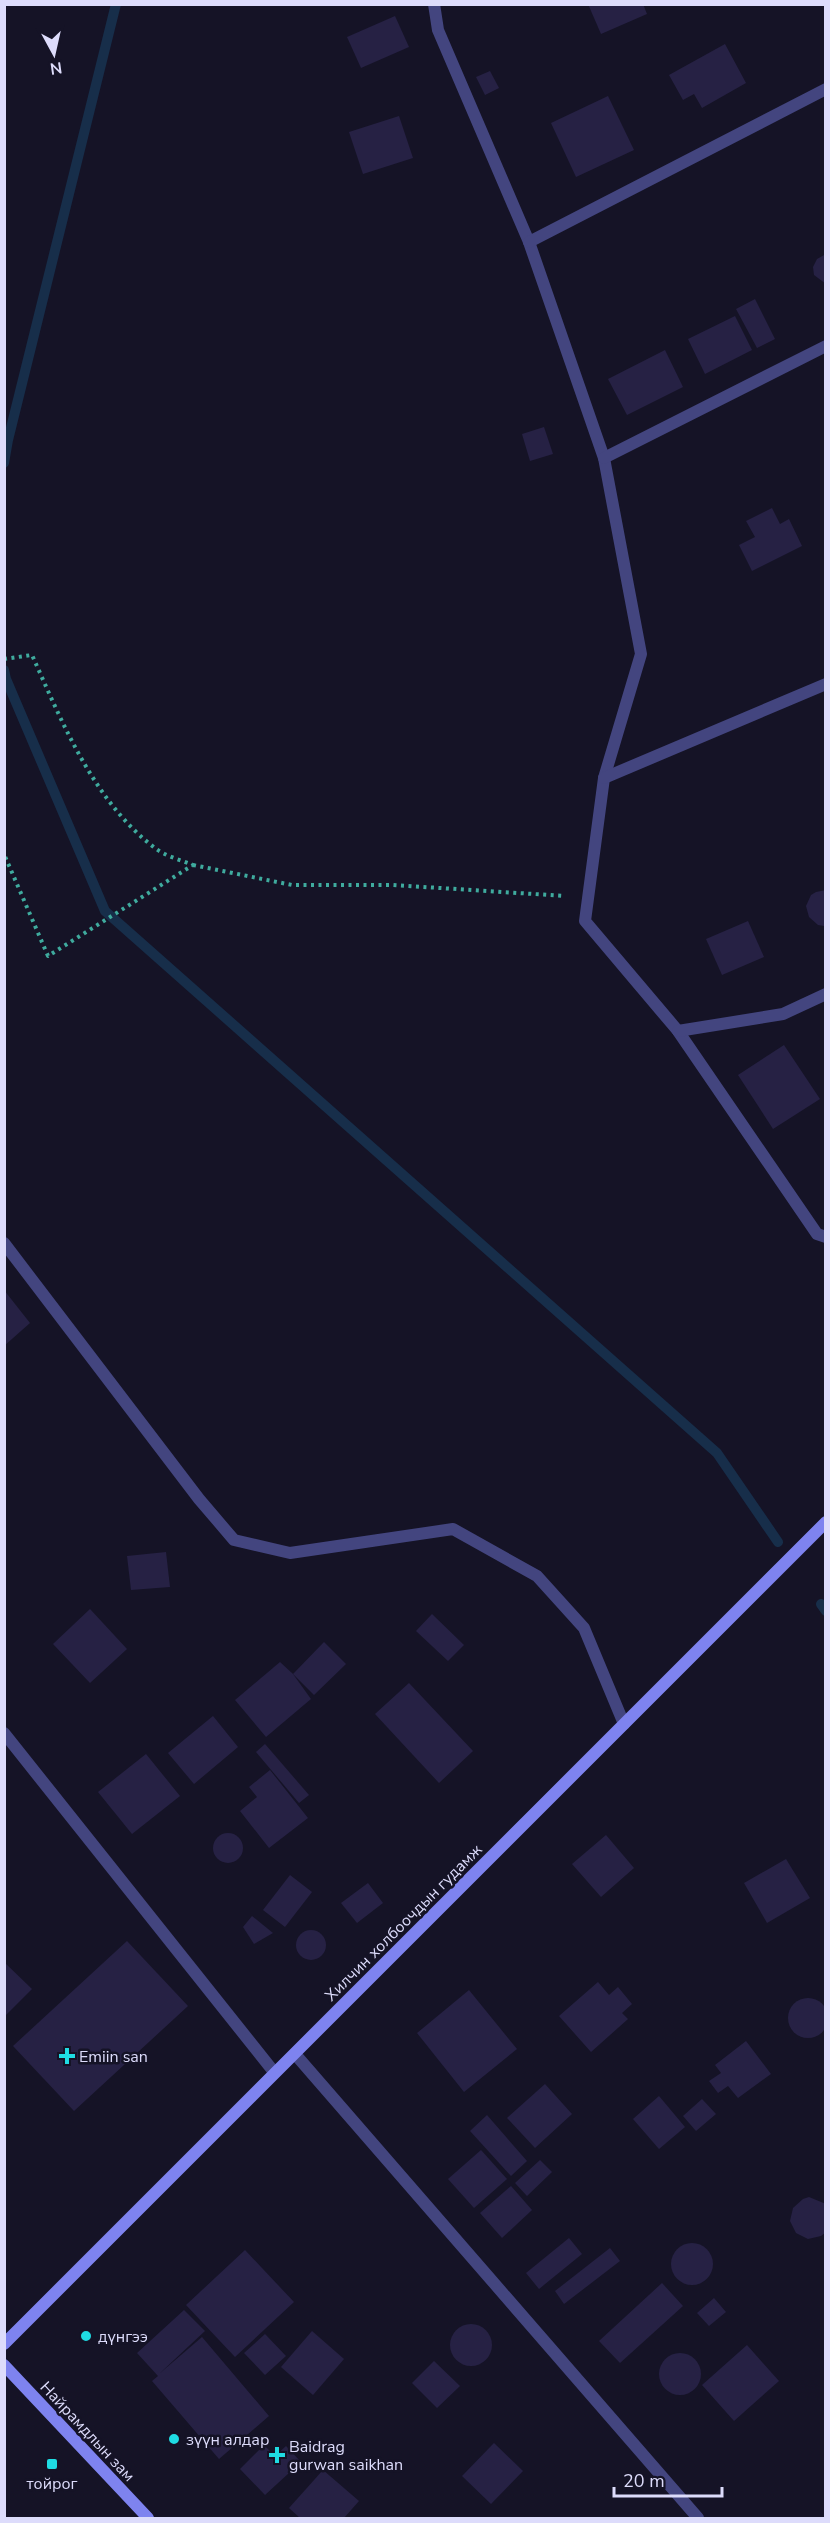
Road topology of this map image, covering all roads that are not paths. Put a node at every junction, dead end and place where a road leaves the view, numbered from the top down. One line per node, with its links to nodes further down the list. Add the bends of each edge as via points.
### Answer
1 (434, 4): 3 (street, via 438,30)
2 (825, 89): 3 (street)
3 (530, 242): 5 (street)
4 (825, 346): 5 (street)
5 (604, 458): 7 (street, via 641,654)
6 (825, 684): 7 (street)
7 (604, 778): 9 (street, via 585,921)
8 (825, 994): 9 (street, via 783,1014)
9 (678, 1031): 10 (street, via 817,1234)
10 (825, 1237)
11 (4, 1243): 13 (street, via 234,1540 290,1553 453,1529 537,1576 584,1628)
12 (825, 1522): 13 (main road, Хилчин холбоочдын гудамж)
13 (624, 1724): 15 (main road, Хилчин холбоочдын гудамж)
14 (4, 1733): 16 (street)
15 (295, 2054): 16 (main road, Хилчин холбоочдын гудамж); 20 (street)
16 (274, 2072): 17 (main road, Хилчин холбоочдын гудамж)
17 (4, 2344)
18 (4, 2365): 19 (main road, Найрамдлын зам)
19 (148, 2518)
20 (698, 2518)

